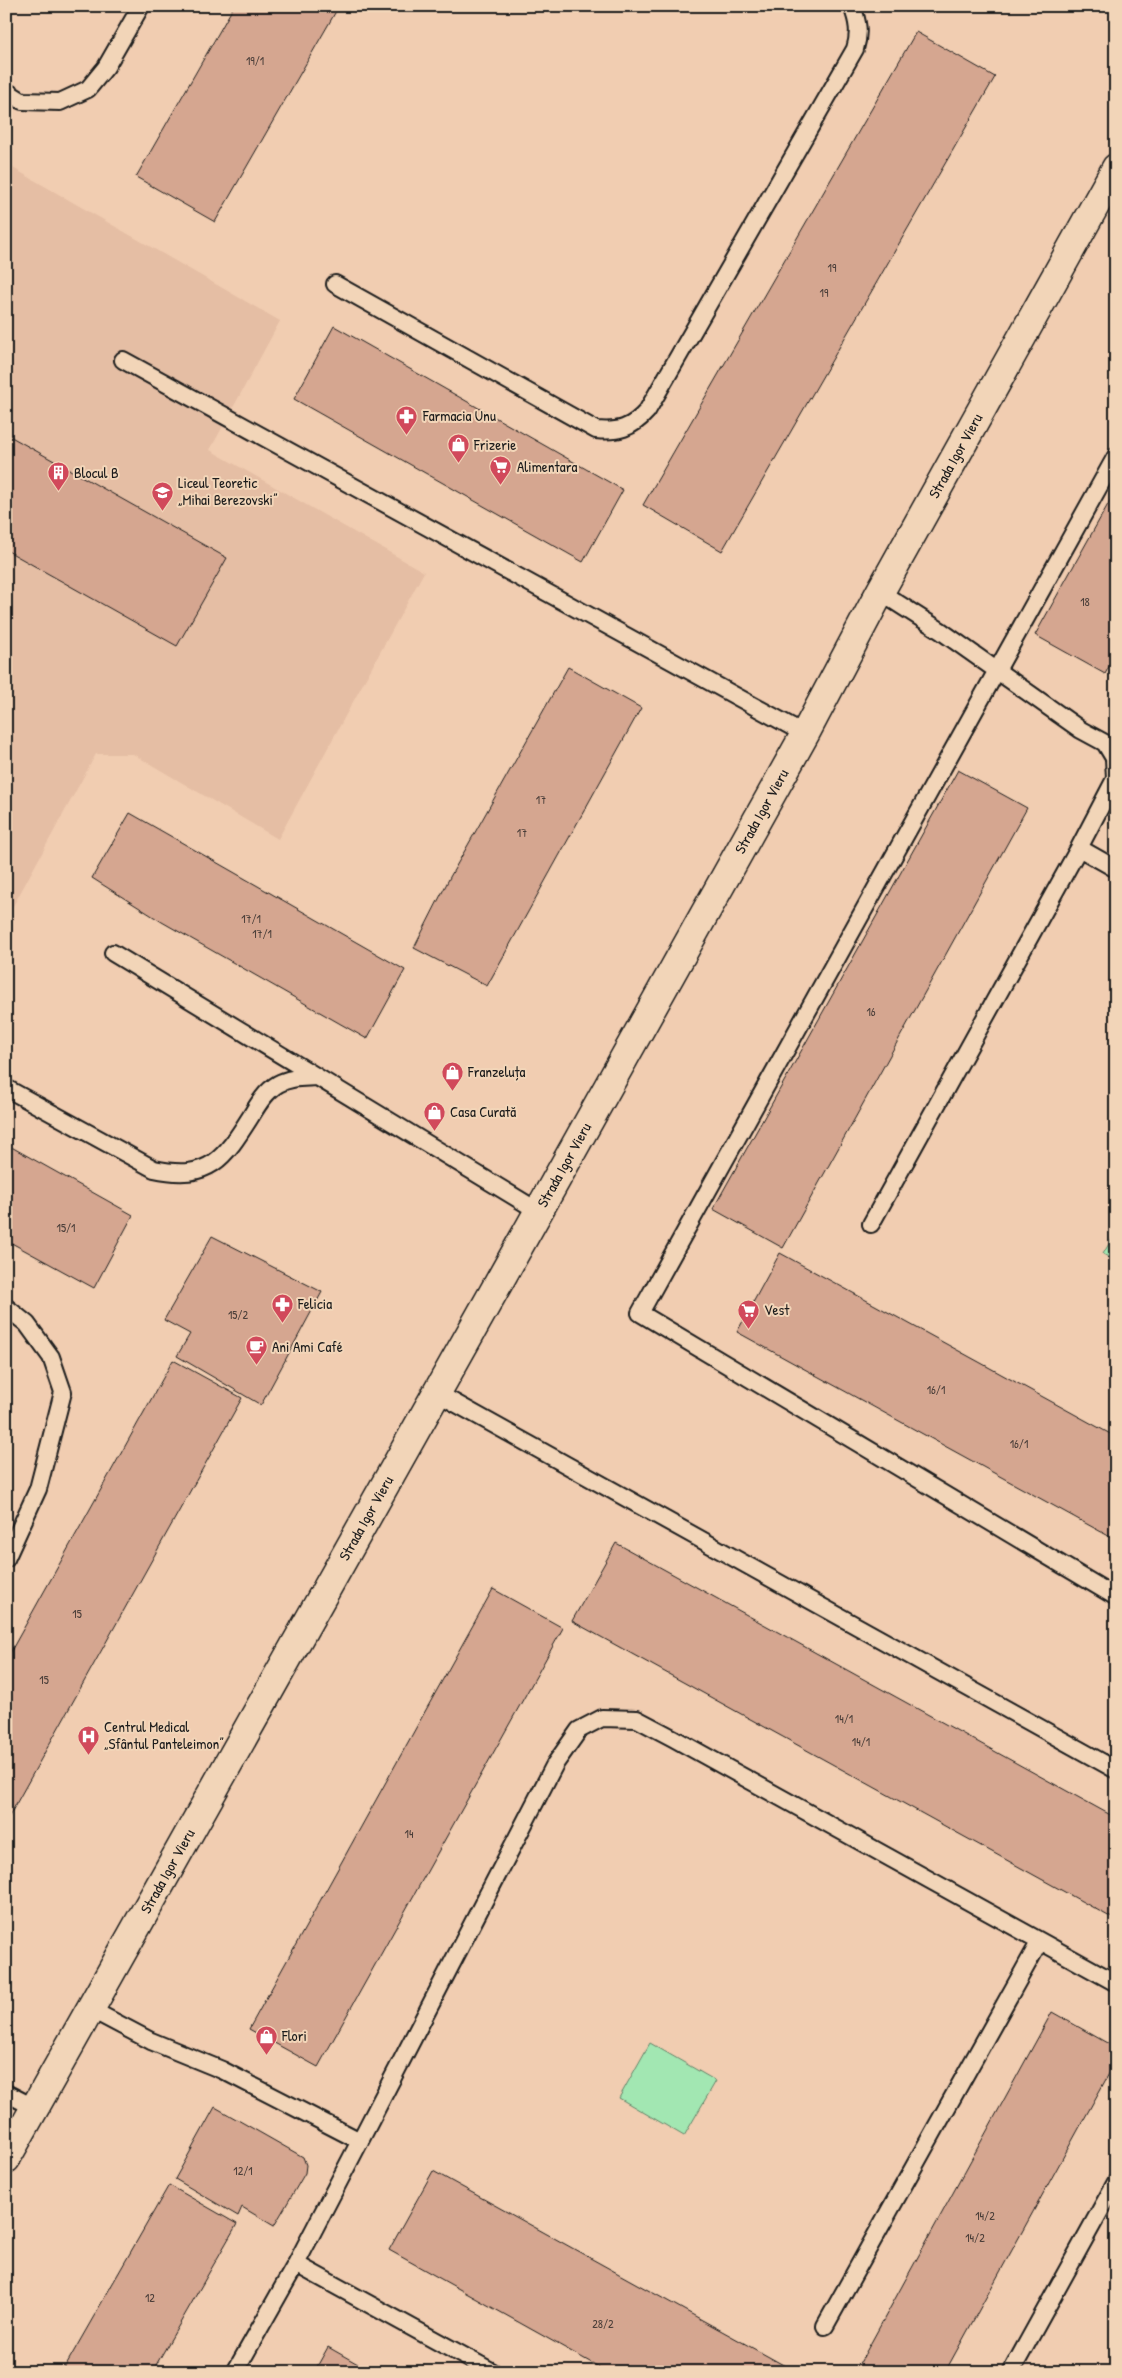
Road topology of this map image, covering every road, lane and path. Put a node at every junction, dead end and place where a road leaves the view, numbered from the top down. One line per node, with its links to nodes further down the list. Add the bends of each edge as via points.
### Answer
1 (141, 6): 3 (lane, via 106,67 88,89 60,102 22,101)
2 (852, 6): 5 (lane, via 858,20 859,35 855,49 646,412 627,428 614,432 596,430)
3 (6, 91)
4 (1116, 168): 8 (street, Strada Igor Vieru)
5 (336, 284)
6 (122, 360): 10 (lane)
7 (1116, 456): 9 (lane)
8 (880, 592): 9 (lane); 10 (street, Strada Igor Vieru)
9 (996, 671): 11 (lane, via 1081,730 1105,742 1114,758 1115,779); 21 (lane, via 640,1313)
10 (805, 734): 16 (street, Strada Igor Vieru)
11 (1079, 848): 12 (lane); 17 (lane)
12 (1116, 868)
13 (113, 953): 14 (lane)
14 (316, 1077): 15 (lane, via 293,1078 279,1084 266,1094 225,1155 188,1173 154,1169); 16 (lane)
15 (6, 1088)
16 (538, 1211): 19 (street, Strada Igor Vieru)
17 (871, 1224)
18 (6, 1307): 20 (lane, via 27,1324 51,1357 63,1392 38,1489)
19 (437, 1393): 22 (lane); 25 (street, Strada Igor Vieru)
20 (6, 1559)
21 (1116, 1597)
22 (1116, 1770)
23 (1040, 1941): 24 (lane); 28 (lane, via 637,1719 602,1718 578,1730 555,1764); 32 (lane)
24 (1116, 1983)
25 (92, 2010): 27 (street, Strada Igor Vieru); 28 (lane, via 151,2041 222,2070)
26 (6, 2092): 27 (lane)
27 (35, 2108): 29 (street, Strada Igor Vieru)
28 (360, 2141): 31 (lane)
29 (6, 2159)
30 (1116, 2182): 35 (lane)
31 (296, 2264): 33 (lane); 34 (lane)
32 (825, 2326)
33 (235, 2372)
34 (493, 2372)
35 (1011, 2372)

